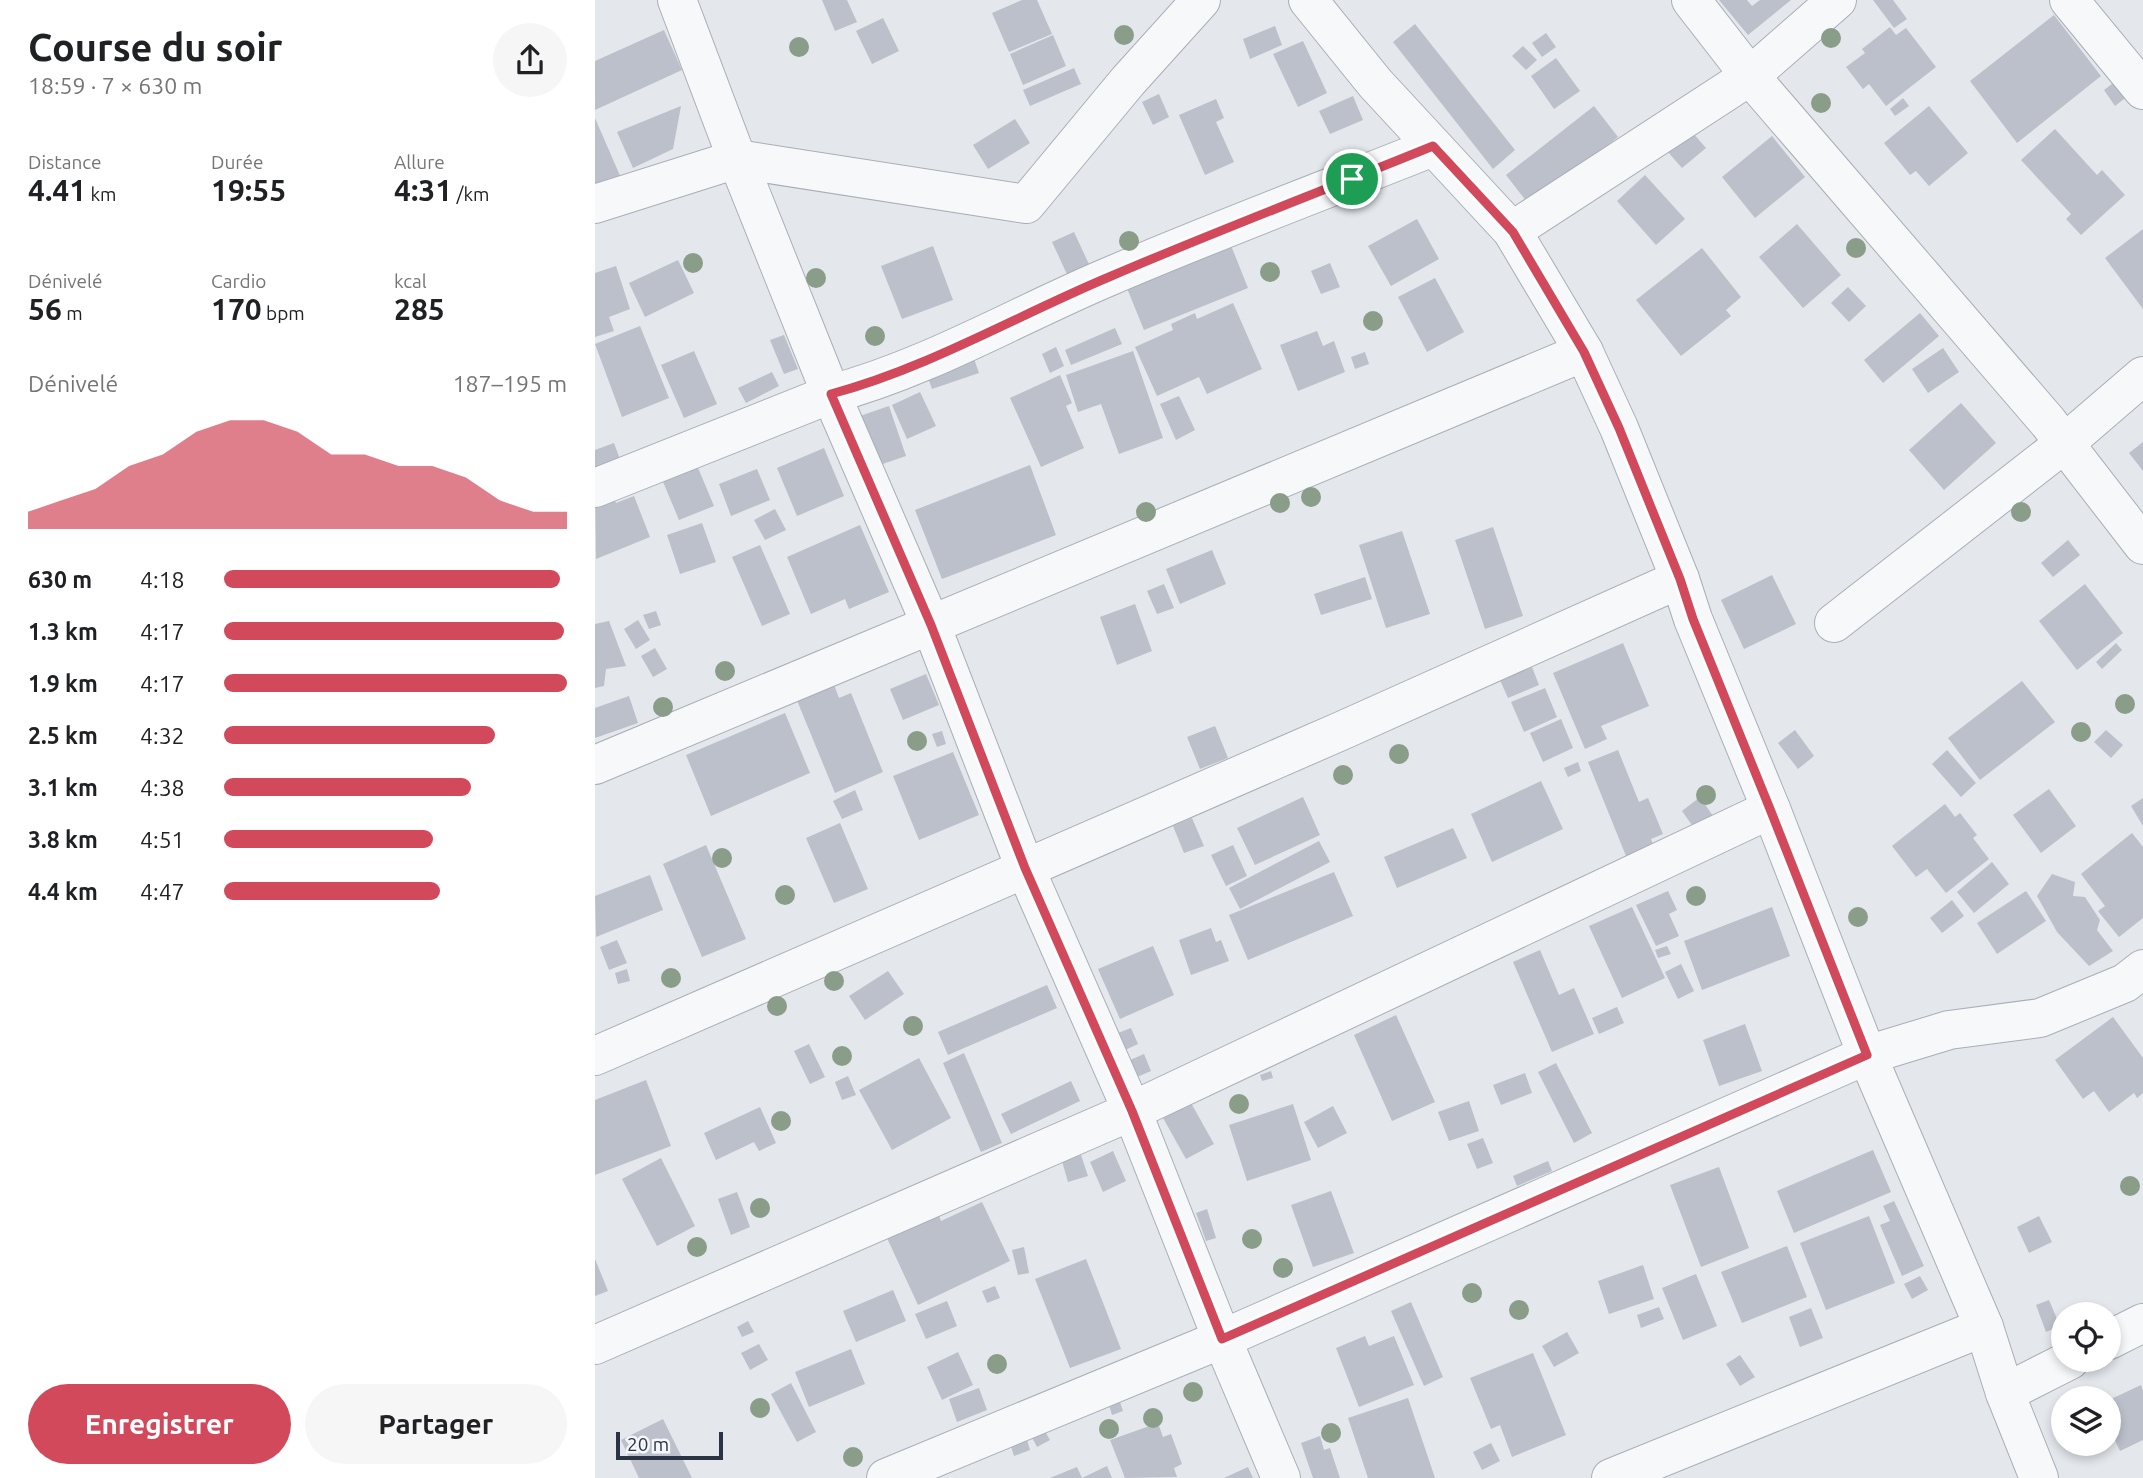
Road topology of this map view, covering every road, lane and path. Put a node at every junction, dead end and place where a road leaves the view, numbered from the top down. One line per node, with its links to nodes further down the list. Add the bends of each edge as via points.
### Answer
1 (677, 0): 10 (street)
2 (1201, 0): 10 (street, via 1026,204)
3 (1308, 0): 9 (street)
4 (1691, 0): 7 (street)
5 (1837, 0): 7 (street)
6 (2069, 0): 8 (street)
7 (1750, 76): 12 (street); 16 (street)
8 (2143, 90)
9 (1433, 146): 12 (street); 15 (street, via 1109,276 921,364)
10 (737, 159): 11 (street); 15 (street)
11 (595, 204)
12 (1513, 232): 13 (street)
13 (1584, 352): 19 (street); 21 (street)
14 (2143, 376): 16 (street)
15 (831, 394): 17 (street); 21 (street)
16 (2065, 443): 18 (street); 20 (street)
17 (595, 488)
18 (2143, 545)
19 (1680, 579): 23 (street); 24 (street)
20 (1834, 622)
21 (931, 625): 22 (street); 24 (street)
22 (595, 765)
23 (1770, 809): 26 (street); 28 (street)
24 (1025, 868): 27 (street); 28 (street)
25 (2143, 969): 26 (street, via 2125,984 2040,1018 1949,1030)
26 (1867, 1055): 30 (street); 32 (street)
27 (595, 1056)
28 (1132, 1111): 32 (street); 33 (street)
29 (2143, 1323): 31 (street)
30 (1984, 1326): 35 (street); 38 (street)
31 (2121, 1334)
32 (1222, 1339): 36 (street); 37 (street)
33 (595, 1345)
34 (2051, 1370): 35 (street)
35 (2005, 1393): 39 (street)
36 (886, 1478)
37 (1282, 1478)
38 (1611, 1478)
39 (2039, 1478)

